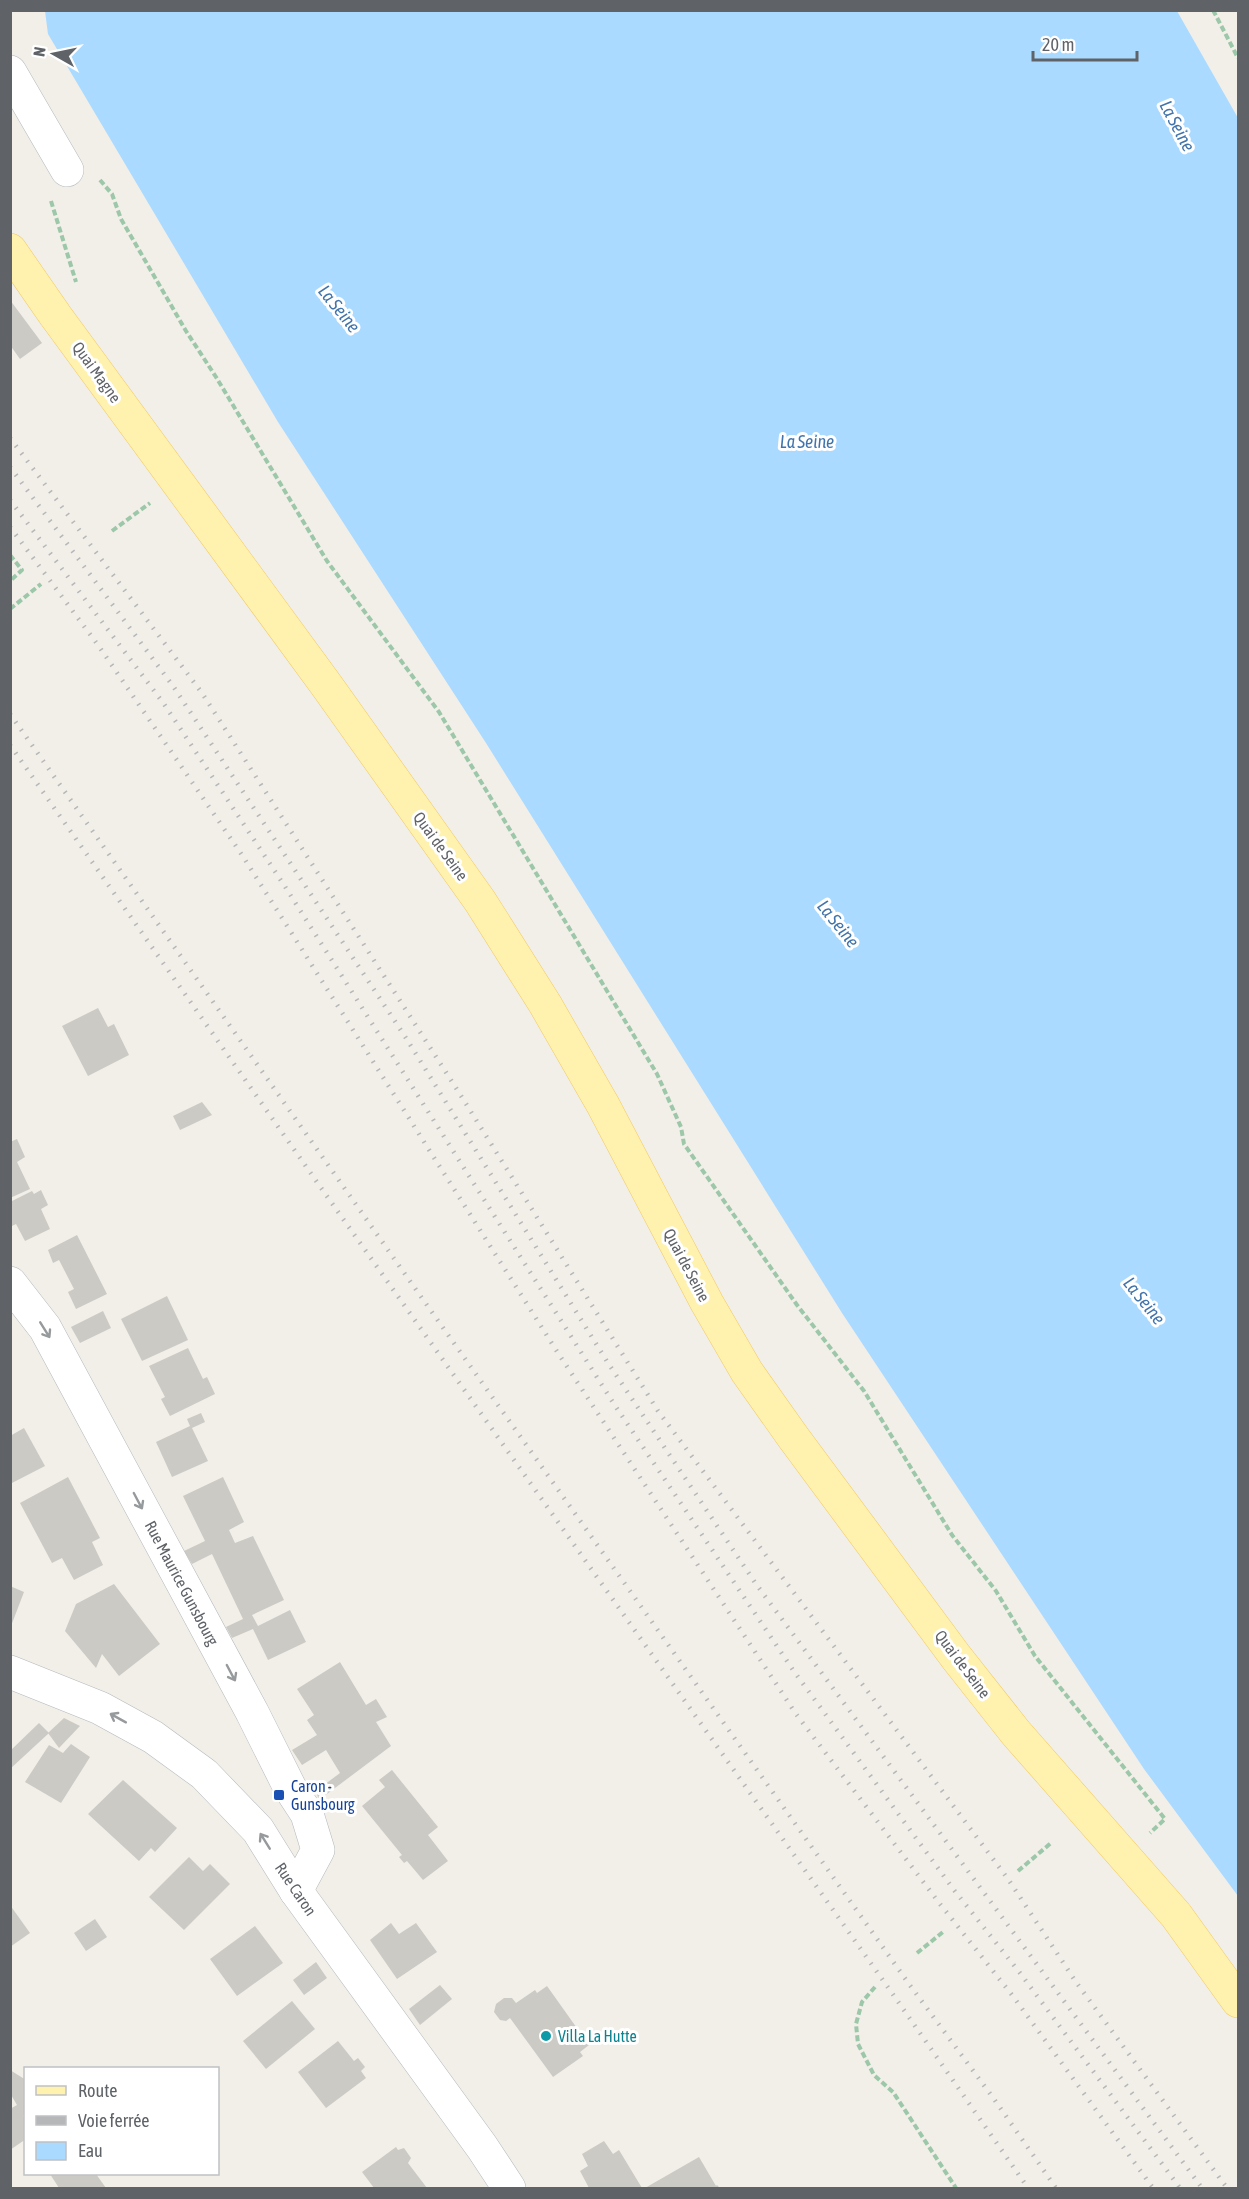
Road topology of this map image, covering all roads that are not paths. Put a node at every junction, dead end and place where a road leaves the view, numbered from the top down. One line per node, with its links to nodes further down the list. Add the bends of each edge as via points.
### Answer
1 (10, 72): 2 (street)
2 (82, 173)
3 (10, 250): 4 (main road, Quai Magne)
4 (171, 496): 8 (main road, Quai de Seine, via 327,686 480,901 591,1085 747,1372 786,1428 956,1657 1016,1732 1176,1915)
5 (10, 1283): 7 (street, Rue Maurice Gunsbourg, one-way to 7, via 45,1328 307,1815 318,1850)
6 (10, 1672): 7 (street, Rue Caron, one-way to 6, via 258,1830 204,1773 153,1737 100,1708)
7 (296, 1891): 9 (street, Rue Caron)
8 (1239, 2001)
9 (509, 2188)

